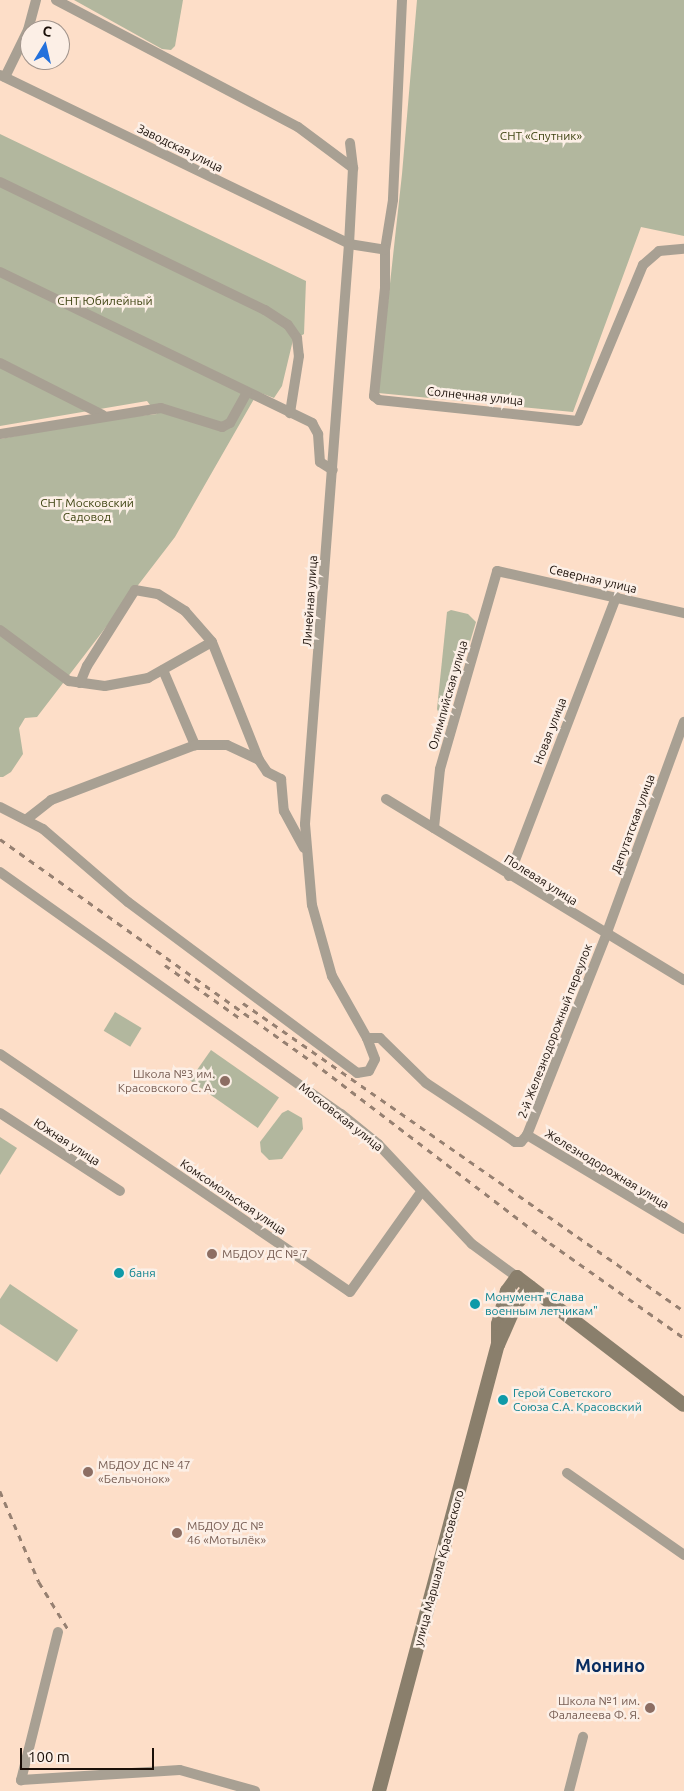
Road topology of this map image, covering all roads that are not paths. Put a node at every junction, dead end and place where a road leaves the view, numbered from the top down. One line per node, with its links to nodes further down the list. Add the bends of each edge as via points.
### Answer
1 (36, 0): 4 (street, via 28,30)
2 (56, 0): 6 (street, via 298,126)
3 (402, 0): 10 (street, via 393,200)
4 (3, 76): 8 (street, Заводская улица)
5 (350, 143): 6 (street, Линейная улица)
6 (353, 168): 8 (street, Линейная улица)
7 (0, 182): 14 (street, via 265,310 288,325 297,338 299,356)
8 (349, 244): 10 (street, Заводская улица); 17 (street, Линейная улица)
9 (684, 249): 10 (street, Солнечная улица, via 660,251 643,265 578,421 379,400 372,391 385,288)
10 (384, 250)
11 (0, 272): 13 (street)
12 (0, 363): 15 (street)
13 (246, 392): 14 (street); 15 (street, via 230,423 222,428 167,408)
14 (290, 413): 17 (street, via 315,426 320,462)
15 (103, 415): 16 (street)
16 (0, 434)
17 (332, 470): 32 (street, Линейная улица)
18 (497, 570): 19 (street, Северная улица); 31 (street, Олимпийская улица, via 440,769)
19 (616, 597): 20 (street, Северная улица); 34 (street, Новая улица)
20 (684, 613)
21 (0, 630): 24 (street, via 69,680)
22 (212, 642): 23 (street); 24 (street, via 203,629 168,599 135,590 87,666); 27 (street)
23 (163, 670): 24 (street, via 148,678 121,684); 26 (street)
24 (80, 683)
25 (684, 722): 35 (street, Депутатская улица)
26 (195, 745): 27 (street, via 227,745); 30 (street, via 51,800)
27 (259, 760): 32 (street, via 267,772 281,780 284,811)
28 (386, 799): 31 (street, Полевая улица)
29 (0, 807): 30 (street)
30 (27, 819): 39 (street, via 128,902 340,1063 365,1074)
31 (434, 828): 34 (street, Полевая улица)
32 (305, 848): 37 (street, Линейная улица, via 312,905 322,945 346,1006)
33 (0, 872): 44 (street, Московская улица, via 341,1114 378,1144)
34 (509, 876): 35 (street, Полевая улица)
35 (606, 935): 36 (street, Полевая улица); 42 (street, 2-й Железнодорожный переулок)
36 (684, 980)
37 (372, 1039): 39 (street); 40 (street, Железнодорожная улица, via 380,1038)
38 (0, 1054): 44 (street, Комсомольская улица, via 350,1292)
39 (374, 1065): 40 (street, via 388,1057)
40 (408, 1068): 42 (street, Железнодорожная улица, via 502,1136 521,1142)
41 (0, 1113): 43 (street, Южная улица)
42 (527, 1135): 45 (street, Железнодорожная улица)
43 (120, 1191)
44 (421, 1192): 46 (street, Московская улица, via 472,1244)
45 (684, 1229)
46 (517, 1277): 47 (street, Московская улица); 48 (street, улица Маршала Красовского, via 507,1291 498,1324)
47 (530, 1287): 48 (street, улица Маршала Красовского, via 516,1304); 49 (street, Московская улица)
48 (498, 1345): 55 (street, улица Маршала Красовского)
49 (684, 1405)
50 (566, 1473): 51 (street)
51 (684, 1555)
52 (58, 1632): 54 (street, via 21,1780 180,1770)
53 (583, 1737): 56 (street)
54 (255, 1791)
55 (379, 1791)
56 (569, 1791)

